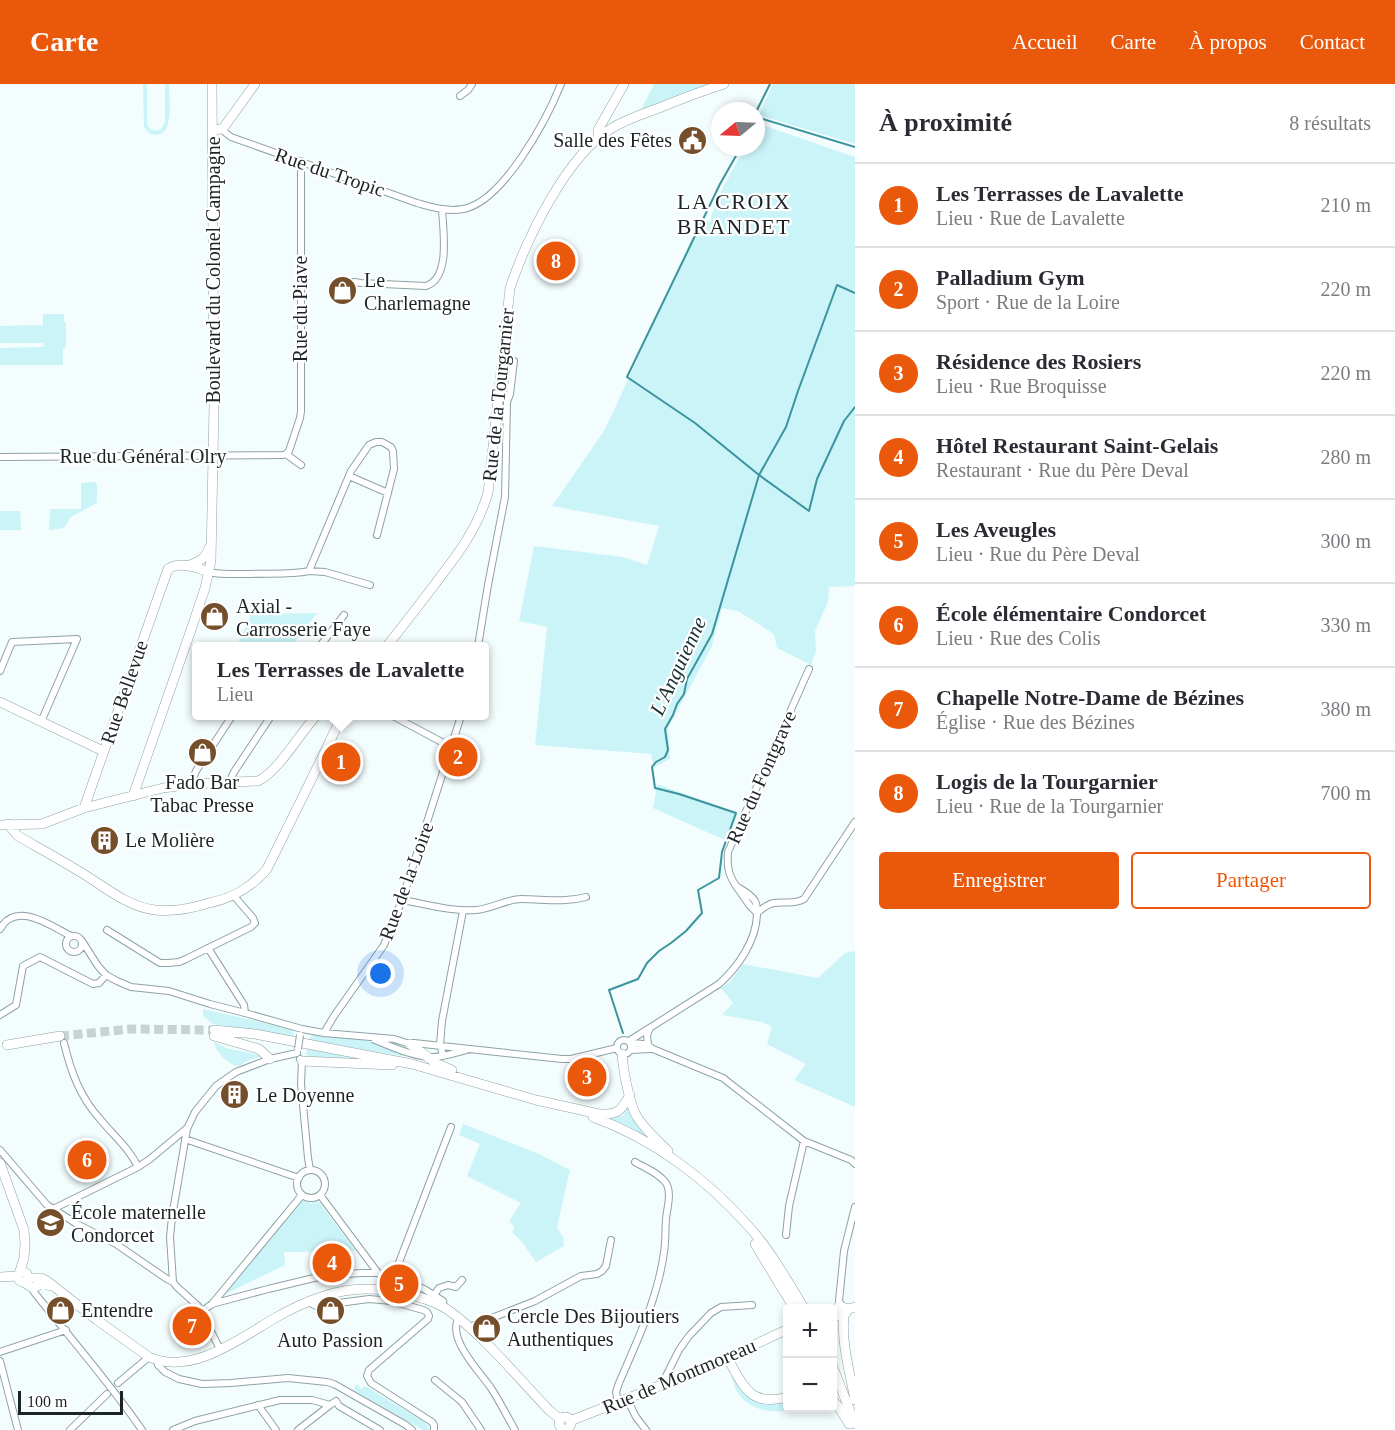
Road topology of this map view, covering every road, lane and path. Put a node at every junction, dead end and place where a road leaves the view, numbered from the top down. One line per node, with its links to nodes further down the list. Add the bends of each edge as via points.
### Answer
1 (212, 84): 8 (main road, Boulevard du Colonel Campagne)
2 (255, 84): 8 (main road, via 224,127)
3 (472, 84): 7 (street)
4 (561, 84): 11 (street, via 526,152 491,194 464,209)
5 (624, 84): 9 (main road, via 598,130)
6 (724, 84): 9 (main road, via 621,123)
7 (460, 96)
8 (217, 129): 10 (street, Rue du Tropic); 16 (main road, Boulevard du Colonel Campagne)
9 (598, 138): 13 (main road, Rue de la Tourgarnier, via 556,191 520,258 510,288)
10 (301, 161): 11 (street, Rue du Tropic); 15 (street, Rue du Piave, via 301,411)
11 (442, 209): 12 (street, via 442,266 432,284)
12 (354, 282)
13 (502, 364): 14 (street); 14 (street, via 514,361); 29 (main road, Rue de la Tourgarnier, via 485,505 462,548)
14 (512, 370): 30 (street, via 507,402 505,497)
15 (286, 454): 16 (street, Rue du Général Olry); 18 (street)
16 (213, 456): 17 (street, Rue du Général Olry); 22 (main road, Boulevard du Colonel Campagne)
17 (0, 457)
18 (301, 465)
19 (349, 476): 20 (street); 20 (street, via 369,445 387,443 393,451 394,470); 24 (street)
20 (388, 493): 21 (street)
21 (377, 535)
22 (212, 536): 23 (main road, via 205,558); 25 (main road, Boulevard du Colonel Campagne)
23 (187, 566): 25 (main road); 42 (main road, Rue Bellevue, via 172,566 164,577)
24 (309, 571): 25 (street); 26 (street)
25 (208, 572): 45 (main road, Boulevard du Colonel Campagne)
26 (370, 585)
27 (344, 615): 28 (street)
28 (323, 642)
29 (390, 642)
30 (479, 642)
31 (809, 669): 53 (street, Rue du Fontgrave, via 728,852 730,876 736,886 753,898)
32 (0, 670): 40 (street, via 12,642 77,639)
33 (0, 702): 40 (main road)
34 (229, 720): 44 (street)
35 (268, 720): 43 (street)
36 (313, 720): 43 (main road, via 266,777)
37 (340, 720): 49 (main road, via 267,869)
38 (400, 720): 41 (street)
39 (460, 720): 41 (street, Rue de la Loire)
40 (42, 722): 42 (main road)
41 (451, 747): 51 (street, Rue de la Loire)
42 (103, 751): 46 (main road, Rue Bellevue)
43 (229, 783): 44 (main road)
44 (191, 784): 45 (main road)
45 (133, 795): 46 (main road)
46 (84, 808): 48 (main road, via 42,824)
47 (855, 822): 53 (street, via 804,900 766,905)
48 (3, 826): 49 (main road, via 144,908 171,910)
49 (234, 896): 60 (street, via 255,923)
50 (586, 897): 52 (street, via 555,901 519,899)
51 (402, 900): 52 (street); 66 (street, Rue de la Loire, via 384,945)
52 (463, 911): 75 (street)
53 (757, 913): 67 (street, via 756,930 728,976)
54 (50, 926): 55 (street, via 22,915 9,919); 57 (street); 59 (street)
55 (0, 929)
56 (107, 930): 60 (street, via 160,963 179,962)
57 (71, 936): 58 (street); 59 (street)
58 (82, 941): 61 (street); 62 (street)
59 (66, 943): 61 (street, via 69,950)
60 (208, 948): 64 (street)
61 (78, 951): 62 (street)
62 (93, 959): 63 (street)
63 (106, 975): 64 (street, via 131,987 169,991); 65 (street, via 93,984 40,957 23,966 16,1005)
64 (245, 1012): 68 (street)
65 (0, 1015)
66 (329, 1026): 68 (street); 69 (street, Rue de la Loire); 70 (street)
67 (650, 1028): 76 (street); 77 (street, via 647,1035)
68 (303, 1031): 69 (street); 79 (street, bridge)
69 (324, 1033): 70 (street)
70 (341, 1034): 71 (street)
71 (368, 1037): 73 (street); 81 (street, via 407,1053)
72 (62, 1040): 74 (main road); 95 (street, via 84,1098)
73 (410, 1044): 75 (street); 81 (main road)
74 (8, 1045)
75 (440, 1045): 78 (street); 80 (street)
76 (626, 1047): 77 (street); 78 (street, via 571,1059); 84 (main road)
77 (651, 1047): 89 (street, via 729,1082)
78 (470, 1049): 80 (street)
79 (299, 1055): 82 (street); 83 (main road, via 393,1065); 96 (street)
80 (443, 1055): 81 (street)
81 (429, 1057): 83 (main road, via 442,1066)
82 (270, 1059): 83 (main road, via 259,1049 214,1033 255,1034 412,1064); 87 (street, via 221,1082 201,1104)
83 (515, 1094): 85 (main road)
84 (630, 1095): 85 (main road, via 621,1110 610,1115); 91 (main road, via 636,1116)
85 (536, 1100): 91 (main road, via 631,1133); 113 (main road, via 634,1139 680,1169 753,1240)
86 (451, 1127): 106 (street)
87 (187, 1129): 88 (street); 95 (street)
88 (185, 1139): 97 (street); 109 (street, via 170,1238)
89 (804, 1141): 94 (street); 102 (street)
90 (0, 1150): 101 (street)
91 (678, 1161): 114 (main road, via 752,1229 777,1264)
92 (635, 1162): 138 (street, via 663,1179 669,1200 656,1289 616,1392)
93 (0, 1163): 107 (main road, via 24,1230)
94 (855, 1164)
95 (138, 1167): 101 (street)
96 (310, 1170): 97 (street); 99 (street, via 319,1173 324,1181)
97 (298, 1178): 98 (street, via 297,1187)
98 (302, 1195): 99 (street); 112 (street)
99 (320, 1195): 104 (street)
100 (855, 1207): 117 (street, via 844,1251 839,1300)
101 (53, 1209): 109 (street)
102 (786, 1235)
103 (611, 1240): 120 (street, via 602,1271 581,1276 535,1301)
104 (378, 1273): 106 (street); 112 (street, via 314,1278)
105 (0, 1277): 107 (main road)
106 (393, 1278): 110 (street)
107 (28, 1279): 121 (street); 125 (main road, via 43,1279)
108 (462, 1280): 110 (street, via 456,1287 439,1288)
109 (173, 1282): 118 (street)
110 (434, 1295): 116 (street, via 443,1301)
111 (310, 1301): 116 (main road, Rue de Montmoreau, via 333,1293 376,1289 414,1295); 123 (main road, Rue de Montmoreau); 152 (street, via 316,1305 369,1299 392,1301 427,1312 428,1319 369,1370 367,1376 371,1383 432,1422)
112 (212, 1304): 118 (street)
113 (797, 1304)
114 (798, 1304)
115 (752, 1305): 132 (street, via 721,1307 711,1313 679,1350)
116 (444, 1308): 119 (main road, Rue de Montmoreau)
117 (842, 1310): 137 (main road)
118 (201, 1312): 123 (street)
119 (459, 1318): 120 (main road, Rue de Montmoreau); 154 (street, via 456,1329 465,1354 491,1388)
120 (469, 1327): 142 (main road, Rue de Montmoreau)
121 (66, 1330): 124 (street); 146 (street)
122 (783, 1331): 126 (main road, Rue de Montmoreau)
123 (220, 1349): 125 (main road, Rue de Montmoreau, via 186,1361)
124 (0, 1352)
125 (153, 1358): 131 (street); 134 (street, via 162,1370 202,1384 288,1377 327,1382)
126 (729, 1359): 132 (main road, Rue de Montmoreau); 136 (main road, via 750,1393 767,1400)
127 (0, 1361): 130 (street)
128 (837, 1378): 143 (main road)
129 (435, 1380): 153 (street, via 462,1402)
130 (3, 1383): 144 (street)
131 (118, 1383)
132 (662, 1384): 138 (main road, Rue de Montmoreau)
133 (837, 1389): 143 (main road)
134 (346, 1391): 139 (street); 151 (street)
135 (107, 1394): 145 (street)
136 (783, 1398)
137 (855, 1400)
138 (622, 1401): 142 (main road, Rue de Montmoreau); 155 (street)
139 (333, 1403): 140 (street, via 280,1400); 149 (street); 150 (street)
140 (258, 1405): 147 (street); 148 (street)
141 (837, 1405): 143 (main road)
142 (563, 1424)
143 (852, 1426)
144 (18, 1430)
145 (70, 1430)
146 (142, 1430)
147 (172, 1430)
148 (276, 1430)
149 (298, 1430)
150 (380, 1430)
151 (412, 1430)
152 (434, 1430)
153 (481, 1430)
154 (515, 1430)
155 (646, 1430)

